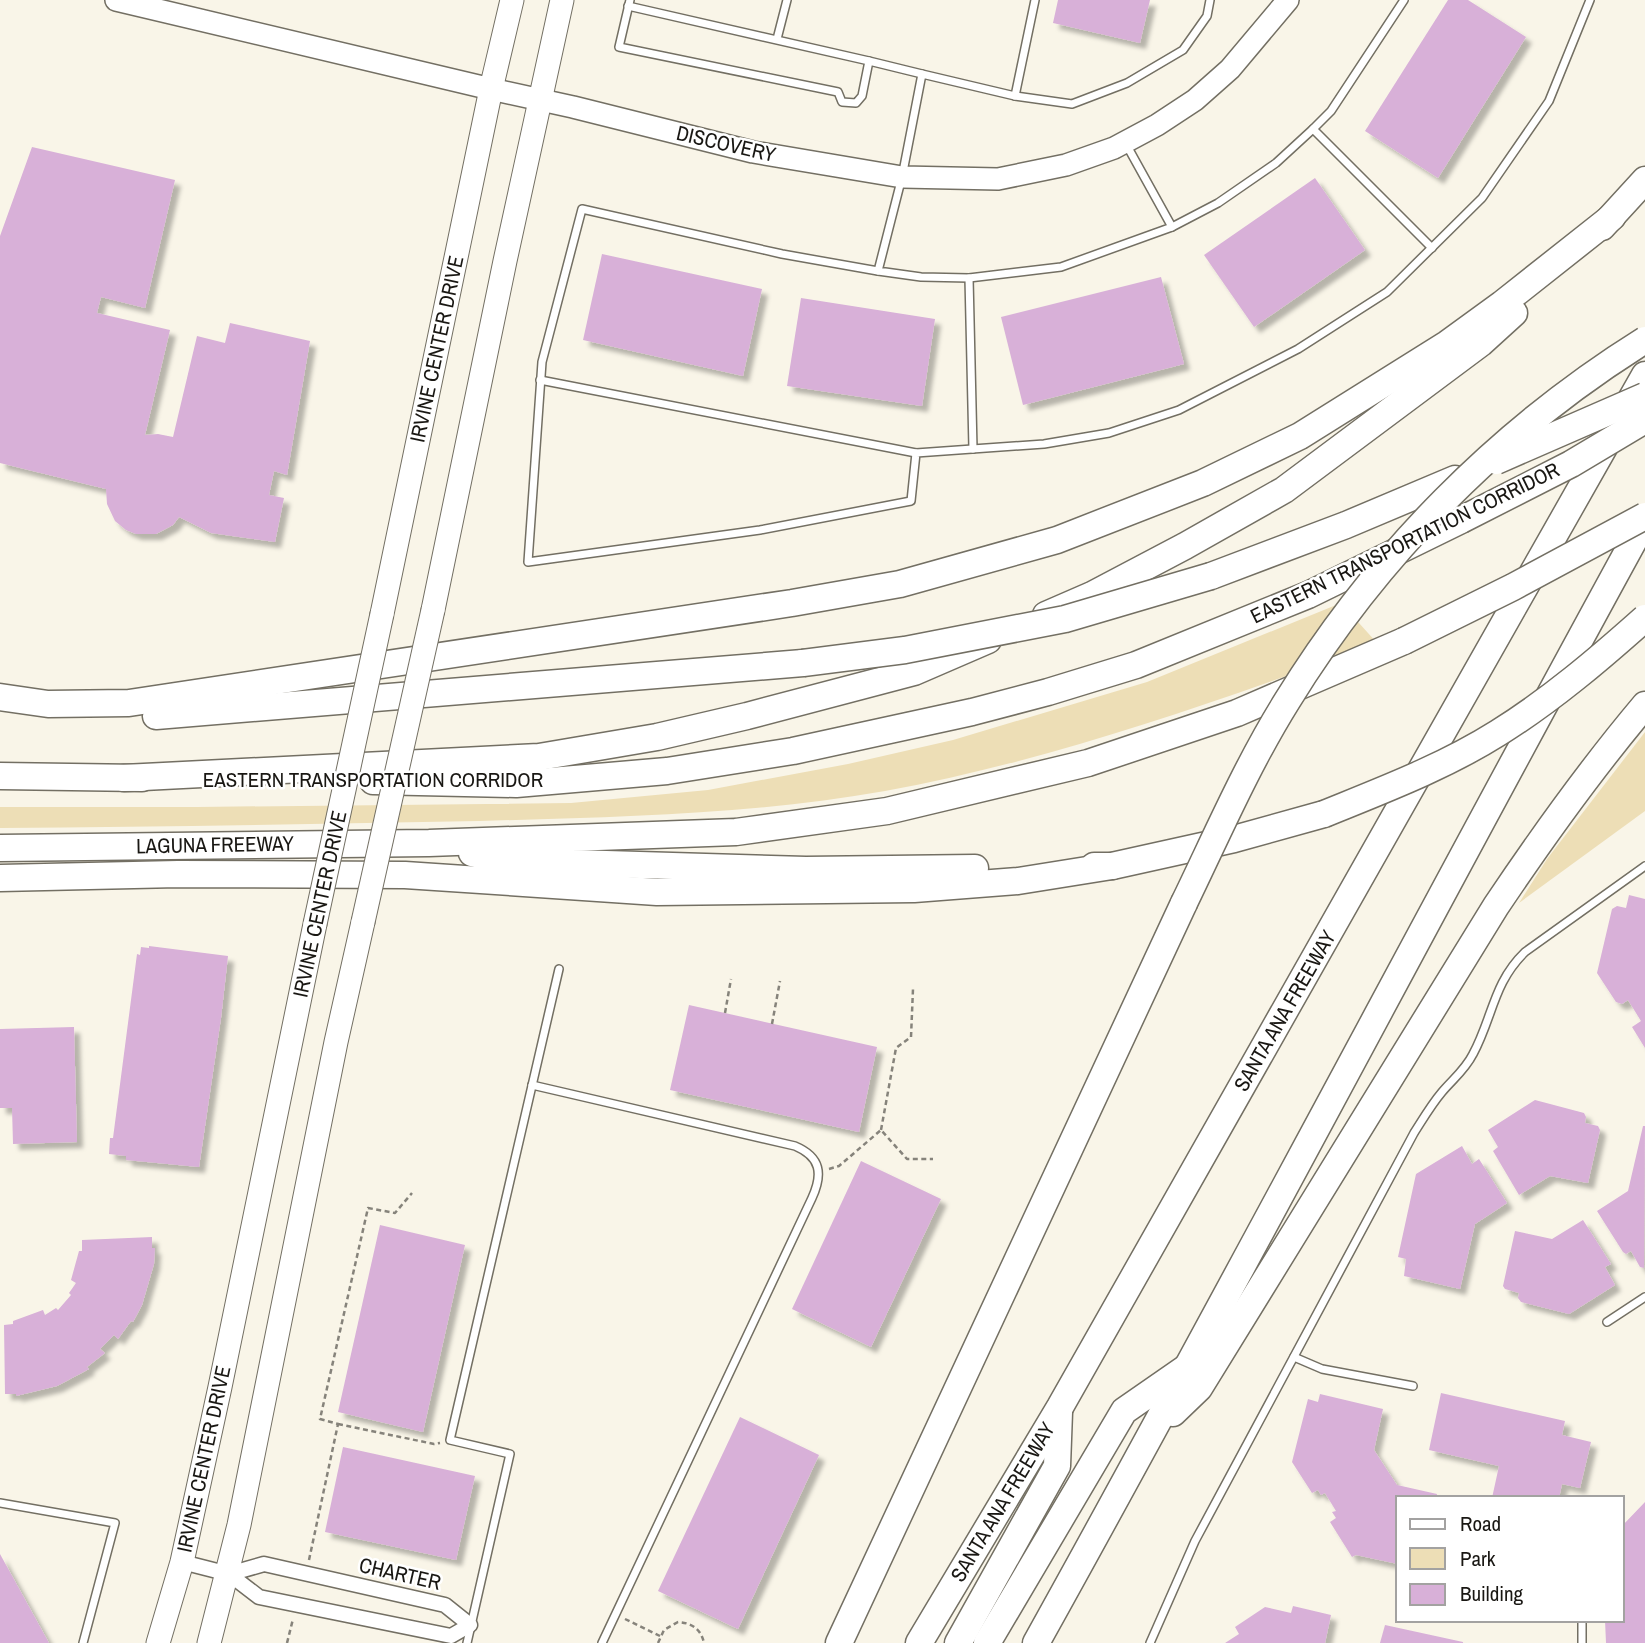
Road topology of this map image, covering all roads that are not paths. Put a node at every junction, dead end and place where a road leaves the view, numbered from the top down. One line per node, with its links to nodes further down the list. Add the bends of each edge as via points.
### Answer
1 (116, 0): 14 (street, DISCOVERY)
2 (512, 0): 14 (main road, IRVINE CENTER DRIVE)
3 (562, 0): 16 (main road)
4 (787, 0): 11 (lane)
5 (1035, 0): 15 (lane)
6 (1210, 0): 15 (lane, via 1207,16 1182,50 1126,83 1072,104)
7 (1288, 0): 18 (street, DISCOVERY, via 1230,69 1195,100)
8 (1404, 0): 17 (lane, via 1331,111)
9 (1590, 0): 23 (lane, via 1549,101 1482,198)
10 (629, 3): 11 (lane); 12 (lane, via 619,47 838,92 842,102 856,103 862,96)
11 (777, 39): 12 (lane)
12 (869, 61): 13 (lane)
13 (922, 74): 15 (lane); 19 (lane)
14 (491, 89): 16 (street, DISCOVERY); 55 (main road, IRVINE CENTER DRIVE, bridge)
15 (1015, 96)
16 (540, 99): 19 (street, DISCOVERY, via 753,152); 56 (main road, bridge, via 336,1042)
17 (1312, 129): 22 (lane, via 1276,163); 23 (lane)
18 (1125, 142): 19 (street, DISCOVERY, via 1066,165 998,179); 22 (lane)
19 (902, 177): 24 (lane)
20 (1645, 180): 21 (highway)
21 (1612, 217): 35 (highway, via 1447,344 1300,436 1203,483 1057,540 873,589 171,697 81,705); 39 (highway, via 1481,343 1284,490 1092,595 914,672 657,737 539,757)
22 (1172, 228): 25 (lane, via 1060,267)
23 (1432, 248): 31 (lane, via 1387,292 1298,349 1179,410 1110,433)
24 (878, 271): 25 (lane); 28 (lane, via 582,209)
25 (969, 278): 31 (lane)
26 (1645, 340): 64 (highway, bridge, via 1573,388 1448,496 1343,617 1286,703 1242,782 1174,924)
27 (1645, 375): 52 (highway, SANTA ANA FREEWAY)
28 (540, 380): 32 (lane); 32 (lane, via 528,562 760,530 911,501)
29 (1645, 396): 37 (highway, bridge, via 1346,525 1211,576 998,633 803,663 118,719 46,718)
30 (1645, 420): 39 (highway, EASTERN TRANSPORTATION CORRIDOR, bridge, via 1571,464 1308,594 1136,664 972,712 793,751 667,771 516,784)
31 (973, 449): 32 (lane)
32 (916, 453)
33 (1645, 518): 40 (highway, bridge, via 1404,641 1237,713 1088,763 887,811 736,832); 50 (highway)
34 (1645, 618): 42 (highway, bridge, via 1592,665 1498,733 1440,765 1324,814)
35 (0, 697)
36 (1645, 705): 53 (highway, via 1599,760 1496,906 1199,1388)
37 (0, 708)
38 (0, 776): 39 (highway)
39 (124, 778)
40 (429, 843): 41 (highway, LAGUNA FREEWAY); 42 (highway, via 493,858 573,863 806,870)
41 (0, 848)
42 (1112, 866): 44 (highway, via 1018,881 914,889 657,892 405,875)
43 (1645, 866): 49 (lane, via 1512,965 1473,1055 1414,1133)
44 (0, 877)
45 (559, 969): 46 (lane)
46 (532, 1086): 58 (lane, via 450,1440 510,1454); 63 (lane, via 795,1146 815,1160 819,1173 812,1198)
47 (1645, 1297): 48 (lane)
48 (1607, 1322)
49 (1294, 1357): 51 (lane, via 1322,1368); 69 (lane, via 1195,1541)
50 (1191, 1364): 53 (highway); 67 (highway, via 1124,1411)
51 (1413, 1386)
52 (1060, 1407): 65 (highway, SANTA ANA FREEWAY); 66 (highway, via 1057,1466)
53 (1154, 1431): 68 (highway)
54 (0, 1503): 59 (lane, via 115,1523)
55 (182, 1562): 56 (street); 60 (main road, IRVINE CENTER DRIVE)
56 (229, 1574): 58 (street, CHARTER, via 264,1564 445,1605); 58 (street, via 259,1597 296,1605 451,1636); 61 (main road)
57 (1582, 1622): 70 (lane)
58 (470, 1625): 62 (lane)
59 (83, 1643)
60 (158, 1643)
61 (209, 1643)
62 (467, 1643)
63 (602, 1643)
64 (839, 1643)
65 (919, 1643)
66 (958, 1643)
67 (987, 1643)
68 (1036, 1643)
69 (1150, 1643)
70 (1582, 1643)

